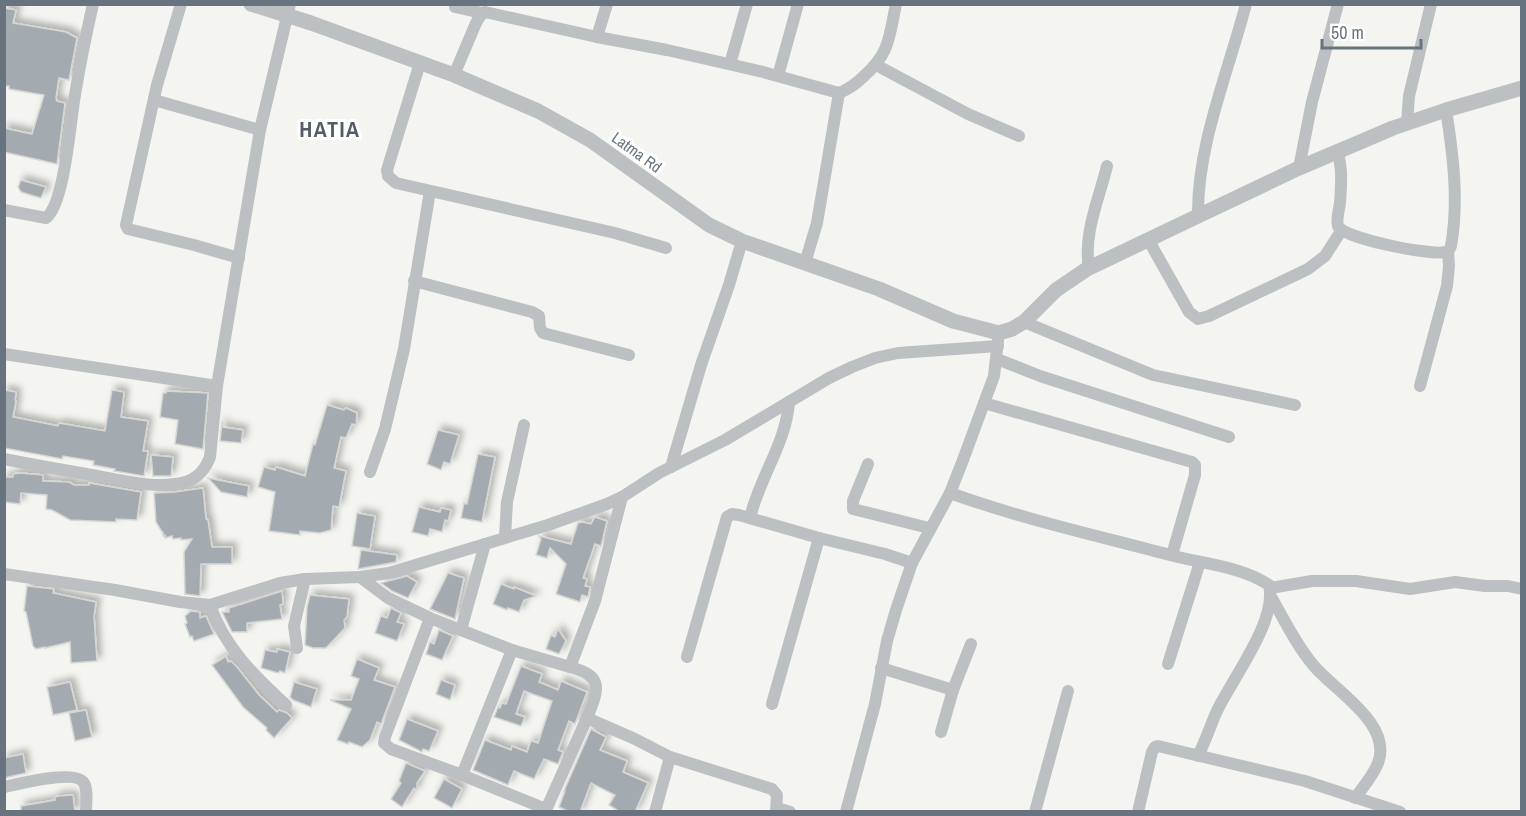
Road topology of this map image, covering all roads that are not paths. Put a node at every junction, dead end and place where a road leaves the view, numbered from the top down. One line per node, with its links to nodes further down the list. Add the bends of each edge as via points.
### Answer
1 (93, 4): 31 (street, via 61,186 51,214 46,218)
2 (181, 4): 22 (street)
3 (251, 4): 12 (street, Latma Rd)
4 (456, 4): 13 (street, via 455,7)
5 (607, 4): 14 (street)
6 (747, 4): 16 (street)
7 (798, 4): 19 (street)
8 (896, 4): 17 (street, via 886,50)
9 (1246, 4): 32 (street, via 1205,149)
10 (1338, 4): 29 (street)
11 (1431, 4): 24 (street, via 1409,96)
12 (289, 10): 15 (street, Latma Rd); 25 (street)
13 (482, 13): 14 (street); 18 (street)
14 (597, 37): 16 (street)
15 (420, 63): 18 (street, Latma Rd); 30 (street, via 387,170 396,183)
16 (730, 64): 19 (street)
17 (876, 65): 21 (street); 26 (street)
18 (454, 75): 34 (street, Latma Rd, via 562,123 692,214)
19 (778, 76): 21 (street)
20 (1521, 88): 23 (street)
21 (839, 93): 39 (street, via 817,223)
22 (154, 100): 25 (street); 38 (street, via 126,227)
23 (1446, 110): 24 (street); 37 (street, via 1454,207)
24 (1407, 124): 27 (street)
25 (260, 130): 38 (street)
26 (1019, 136)
27 (1337, 152): 29 (street); 33 (street, via 1342,180 1337,219)
28 (1107, 166): 40 (street, via 1088,237)
29 (1299, 168): 32 (street)
30 (430, 191): 36 (street); 41 (street)
31 (4, 210)
32 (1197, 216): 35 (street)
33 (1341, 231): 35 (street, via 1324,256 1308,269 1198,319 1189,312); 37 (street, via 1424,252)
34 (742, 241): 39 (street, Latma Rd); 55 (street)
35 (1149, 241): 40 (street)
36 (666, 248)
37 (1448, 251): 47 (street, via 1447,286)
38 (238, 258): 46 (street)
39 (806, 263): 43 (street, Latma Rd, via 916,304)
40 (1089, 268): 42 (street, via 1056,290)
41 (414, 281): 45 (street, via 532,312 539,316 543,333); 56 (street, via 395,388)
42 (1024, 322): 43 (street); 50 (street, via 1153,375)
43 (998, 346): 48 (street, via 875,358); 49 (street); 52 (street, via 1040,376)
44 (4, 354): 46 (street)
45 (629, 355)
46 (217, 386): 53 (street, via 210,457 202,472 183,482 114,479)
47 (1420, 386)
48 (789, 402): 55 (street); 59 (street, via 783,436)
49 (984, 403): 57 (street); 64 (street, via 1192,462 1195,475)
50 (1295, 405)
51 (524, 425): 61 (street, via 507,502)
52 (1229, 436)
53 (4, 459)
54 (868, 464): 60 (street, via 853,509)
55 (670, 467): 58 (street)
56 (370, 472)
57 (950, 493): 60 (street); 64 (street)
58 (622, 496): 61 (street); 80 (street, via 595,601)
59 (750, 518): 62 (street); 78 (street, via 732,514 724,523)
60 (929, 528): 66 (street)
61 (505, 537): 63 (street)
62 (819, 538): 66 (street); 84 (street)
63 (485, 544): 68 (street, via 389,573); 74 (street)
64 (1172, 555): 65 (street)
65 (1200, 562): 71 (street, via 1267,583); 79 (street)
66 (912, 563): 81 (street)
67 (4, 574): 72 (street)
68 (360, 577): 69 (street); 73 (street, via 388,598)
69 (305, 579): 72 (street); 76 (street, via 294,626)
70 (1521, 589): 71 (street, via 1455,582 1410,589 1356,581 1312,581)
71 (1270, 591): 88 (street, via 1255,646 1217,711); 92 (street, via 1311,663 1374,727 1380,754 1374,771)
72 (210, 605): 85 (street, via 217,625 244,665)
73 (430, 618): 74 (street); 90 (street, via 384,743)
74 (461, 630): 77 (street)
75 (971, 644): 82 (street)
76 (297, 648)
77 (512, 650): 80 (street); 90 (street)
78 (687, 657)
79 (1168, 663)
80 (570, 667): 86 (street, via 590,674 596,683)
81 (881, 668): 82 (street); 97 (street)
82 (953, 690): 87 (street)
83 (1068, 691): 98 (street)
84 (772, 704)
85 (286, 705)
86 (587, 718): 89 (street); 93 (street)
87 (941, 732)
88 (1198, 756): 92 (street, via 1305,781); 99 (street, via 1155,747)
89 (670, 757): 94 (street, via 772,789); 96 (street)
90 (462, 775): 93 (street)
91 (4, 787): 95 (street, via 77,777 85,786)
92 (1355, 798): 100 (street)
93 (545, 810)
94 (781, 810)
95 (86, 812)
96 (655, 812)
97 (846, 812)
98 (1035, 812)
99 (1138, 812)
100 (1400, 812)

